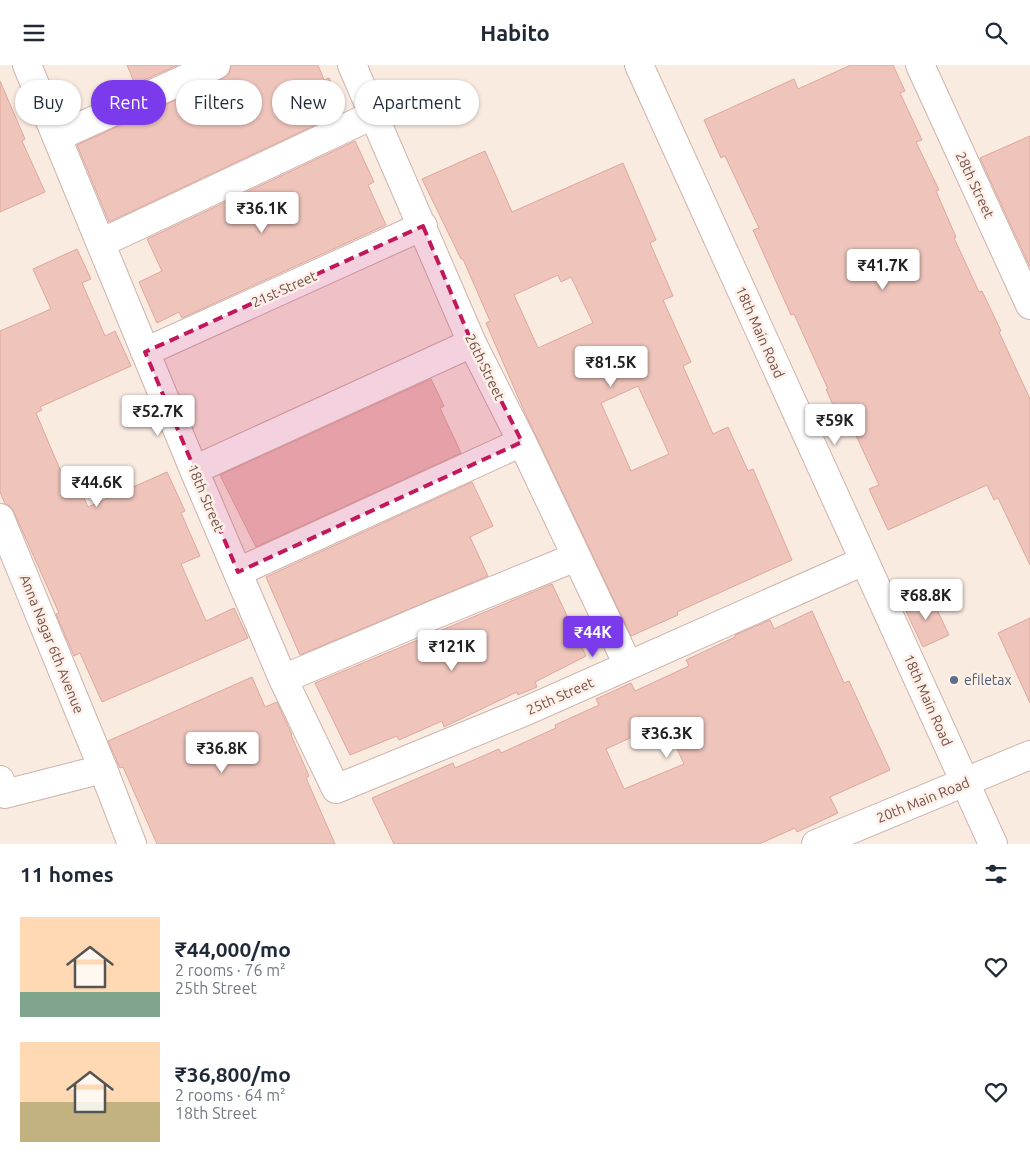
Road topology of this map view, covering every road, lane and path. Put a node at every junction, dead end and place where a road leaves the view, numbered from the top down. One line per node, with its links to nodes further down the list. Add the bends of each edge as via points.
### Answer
1 (27, 65): 9 (street, 18th Street)
2 (216, 65): 9 (street)
3 (352, 65): 6 (street, 26th Street)
4 (639, 65): 19 (street, 18th Main Road)
5 (920, 65): 12 (street, 28th Street)
6 (359, 80)
7 (355, 123): 11 (street)
8 (380, 125): 10 (street, 26th Street)
9 (57, 137): 11 (street, 18th Street)
10 (423, 226): 13 (street, 26th Street); 14 (street, 21st Street)
11 (101, 243): 14 (street, 18th Street)
12 (1030, 305)
13 (472, 343): 15 (street, 26th Street); 16 (street)
14 (145, 352): 16 (street, 18th Street)
15 (522, 442): 18 (street, 26th Street); 20 (street)
16 (194, 470): 20 (street, 18th Street)
17 (0, 518): 24 (street, Anna Nagar 6th Avenue)
18 (576, 557): 21 (street, 26th Street); 22 (street)
19 (864, 561): 21 (street, 25th Street); 25 (street, 18th Main Road)
20 (238, 573): 22 (street, 18th Street)
21 (628, 665): 26 (street, 25th Street)
22 (284, 679): 26 (street, 18th Street)
23 (1030, 755): 25 (street, 20th Main Road)
24 (103, 769): 27 (street); 28 (street, Anna Nagar 6th Avenue)
25 (965, 782): 29 (street, 20th Main Road); 30 (street, 18th Main Road)
26 (336, 789)
27 (2, 790)
28 (132, 844)
29 (816, 844)
30 (993, 844)

